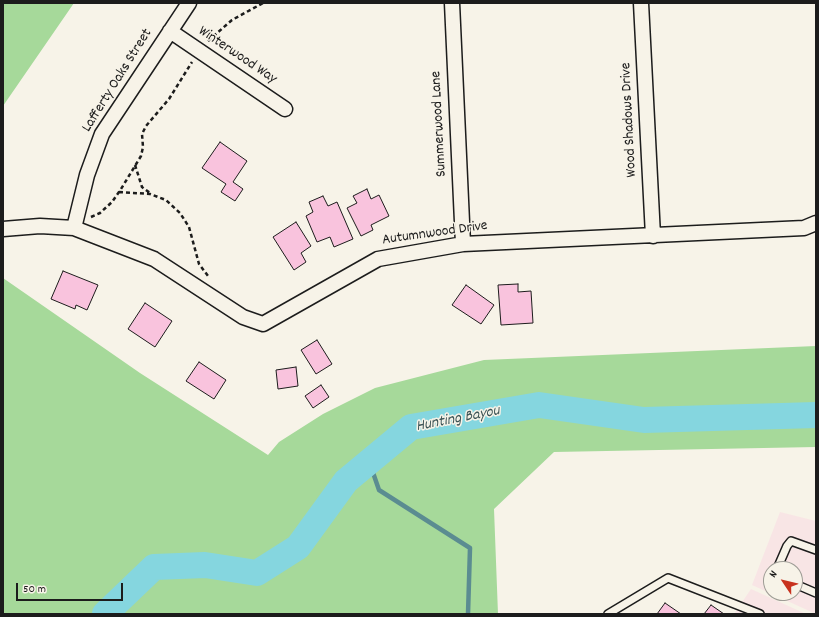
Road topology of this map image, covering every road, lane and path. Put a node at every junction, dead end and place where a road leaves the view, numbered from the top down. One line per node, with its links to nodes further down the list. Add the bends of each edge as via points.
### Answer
1 (189, 3): 5 (street, Lafferty Oaks Street)
2 (264, 3): 6 (path, via 232,20)
3 (452, 3): 16 (street, Summerwood Lane)
4 (641, 3): 15 (street, Wood Shadows Drive)
5 (170, 31): 8 (street, Winterwood Way); 13 (street, Lafferty Oaks Street, via 102,134 87,175)
6 (204, 45)
7 (194, 60): 9 (path, via 169,99 146,126 142,134 141,156)
8 (285, 109)
9 (135, 165): 10 (path); 11 (path, via 142,187)
10 (119, 192): 11 (path); 13 (path, via 100,214)
11 (150, 194): 17 (path, via 166,200 180,213 189,227 199,264)
12 (816, 223): 15 (street, Autumnwood Drive, via 804,228)
13 (75, 224): 14 (street, Autumnwood Drive); 16 (street, Autumnwood Drive, via 154,259 243,317 263,324 378,259)
14 (3, 229)
15 (653, 236): 16 (street, Autumnwood Drive)
16 (463, 244)
17 (211, 281)
18 (816, 550): 19 (lane, via 791,541)
19 (780, 561)
20 (803, 587): 21 (lane)
21 (816, 593)
22 (608, 614): 23 (lane, via 668,578)
23 (760, 614)

